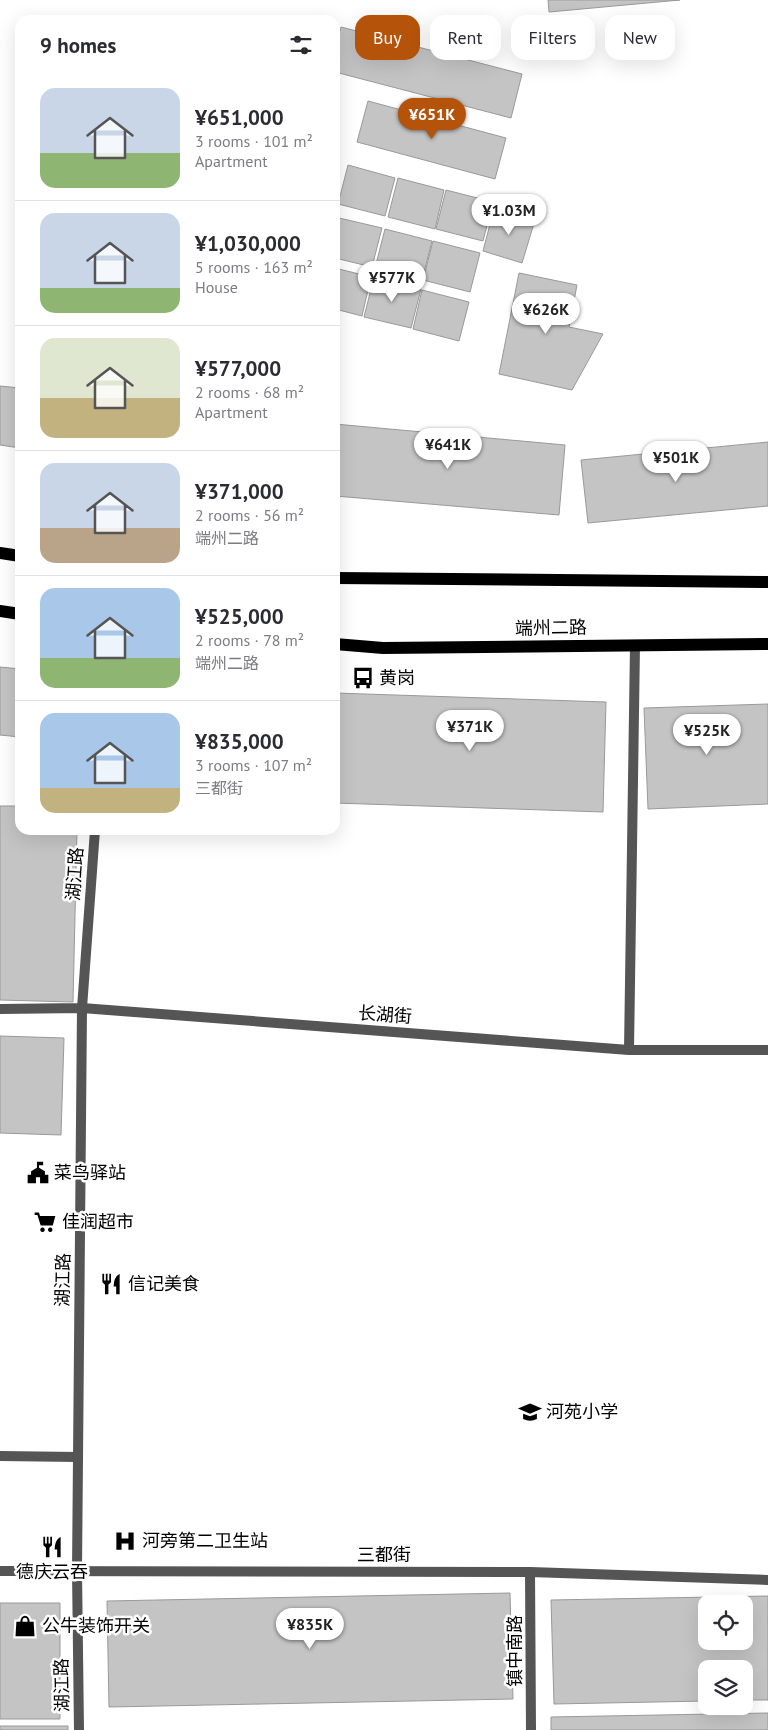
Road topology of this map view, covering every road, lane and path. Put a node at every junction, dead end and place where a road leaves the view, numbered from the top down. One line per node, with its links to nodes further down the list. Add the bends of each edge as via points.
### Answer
1 (0, 553): 2 (main road)
2 (15, 555)
3 (340, 578): 4 (main road)
4 (768, 582)
5 (0, 611): 6 (main road)
6 (15, 613)
7 (340, 644): 9 (main road, 端州二路, via 383,648)
8 (768, 644): 9 (main road, 端州二路)
9 (635, 645): 13 (street)
10 (95, 835): 11 (street, 湖江路)
11 (82, 1008): 12 (street, 长湖街); 13 (street, 长湖街); 16 (street, 湖江路)
12 (0, 1009)
13 (629, 1050): 14 (street, 长湖街)
14 (768, 1050)
15 (0, 1456): 16 (street)
16 (78, 1457): 18 (street, 湖江路)
17 (0, 1571): 18 (street, 三都街)
18 (77, 1571): 19 (street, 三都街); 21 (street, 湖江路)
19 (530, 1572): 20 (street, 三都街); 22 (street, 镇中南路)
20 (768, 1580)
21 (79, 1730)
22 (532, 1730)

